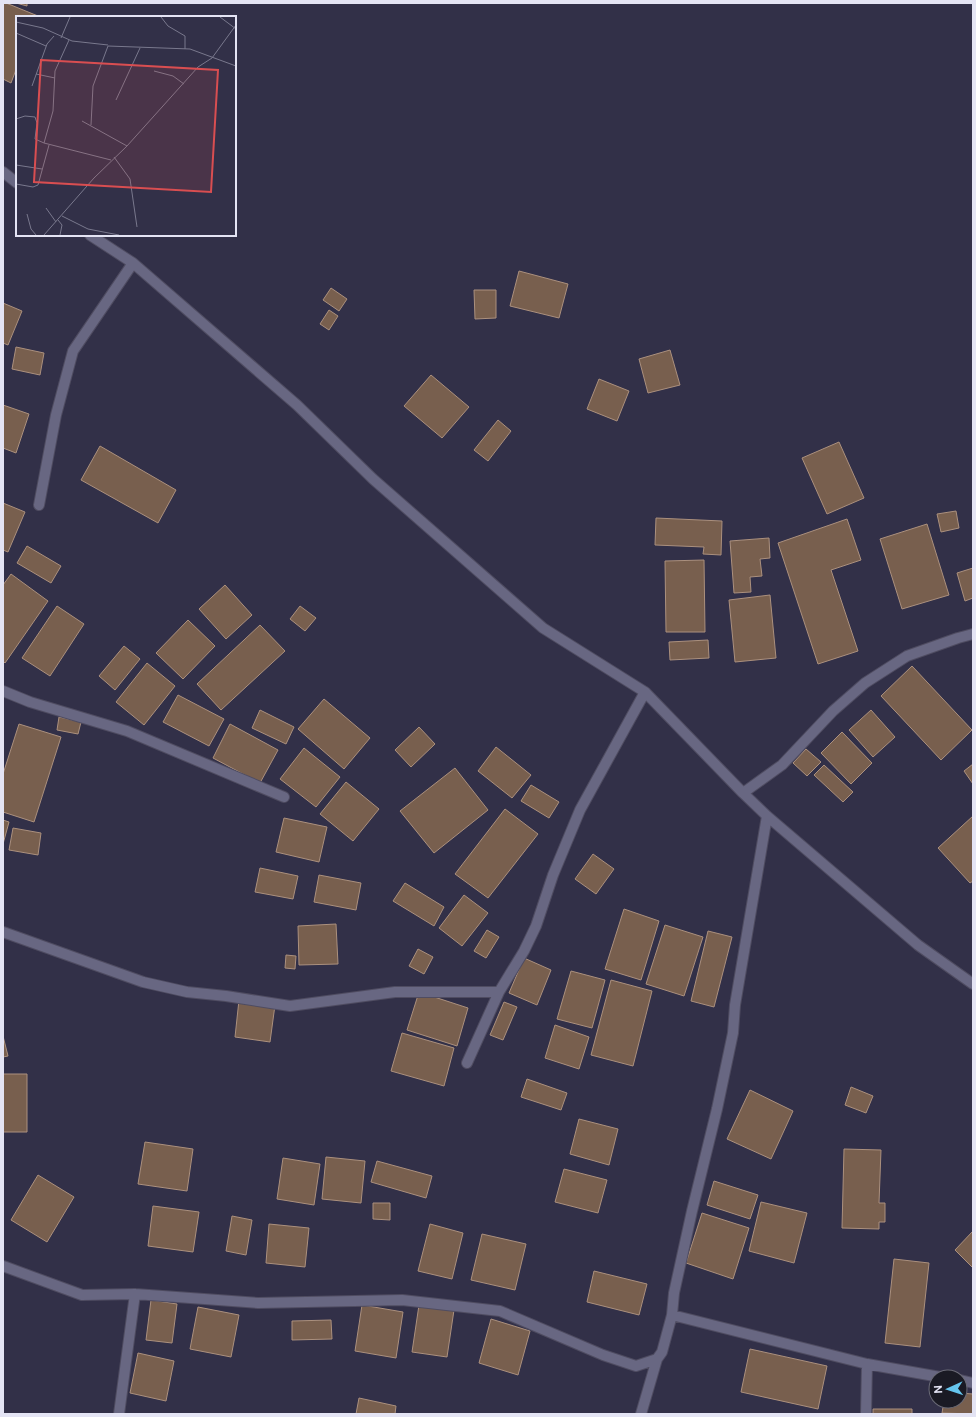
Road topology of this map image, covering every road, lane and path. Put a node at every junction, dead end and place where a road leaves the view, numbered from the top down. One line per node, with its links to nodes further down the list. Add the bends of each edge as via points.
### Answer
1 (3, 172): 2 (street)
2 (16, 182)
3 (92, 236): 4 (street)
4 (133, 263): 5 (street, via 73,351 56,415); 8 (street, via 297,405 373,479 543,628)
5 (39, 505)
6 (973, 634): 9 (street, via 908,656 864,683 833,711 782,765)
7 (3, 691): 10 (street, via 30,702 127,731)
8 (645, 692): 9 (street); 14 (street, via 580,810 553,875 536,926)
9 (743, 793): 11 (street)
10 (284, 797)
11 (767, 816): 13 (street, via 918,945); 18 (street, via 735,1005 733,1033 674,1293)
12 (3, 932): 14 (street, via 144,982 187,992 290,1006 395,992)
13 (973, 984)
14 (499, 992): 15 (street)
15 (467, 1063)
16 (3, 1266): 17 (street, via 82,1295)
17 (135, 1294): 19 (street, via 258,1303 402,1300 500,1312 636,1366); 22 (street)
18 (672, 1314): 19 (street, via 662,1352); 20 (street)
19 (657, 1359): 23 (street)
20 (867, 1364): 21 (street); 24 (street)
21 (928, 1375)
22 (119, 1414)
23 (641, 1414)
24 (866, 1414)

